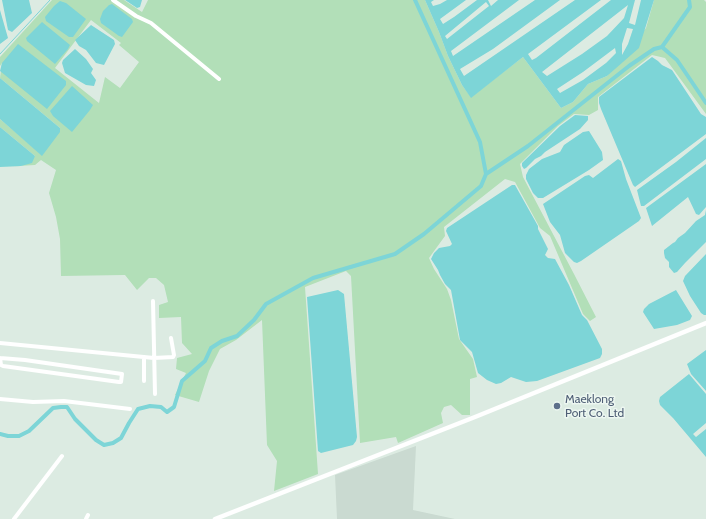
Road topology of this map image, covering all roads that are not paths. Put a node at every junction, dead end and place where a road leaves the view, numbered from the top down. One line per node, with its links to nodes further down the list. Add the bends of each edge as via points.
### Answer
1 (114, 0): 2 (street, via 151,23)
2 (219, 79)
3 (153, 301): 9 (street)
4 (706, 323): 16 (street)
5 (171, 338): 9 (street, via 174,356)
6 (0, 343): 7 (street)
7 (144, 357): 9 (street); 10 (street)
8 (0, 358): 8 (street, via 0,365 3,366 121,382 122,374)
9 (154, 358): 11 (street)
10 (144, 381)
11 (154, 394)
12 (0, 399): 13 (street, via 28,402 64,400)
13 (130, 410)
14 (62, 456): 15 (street)
15 (14, 519)
16 (215, 519)

